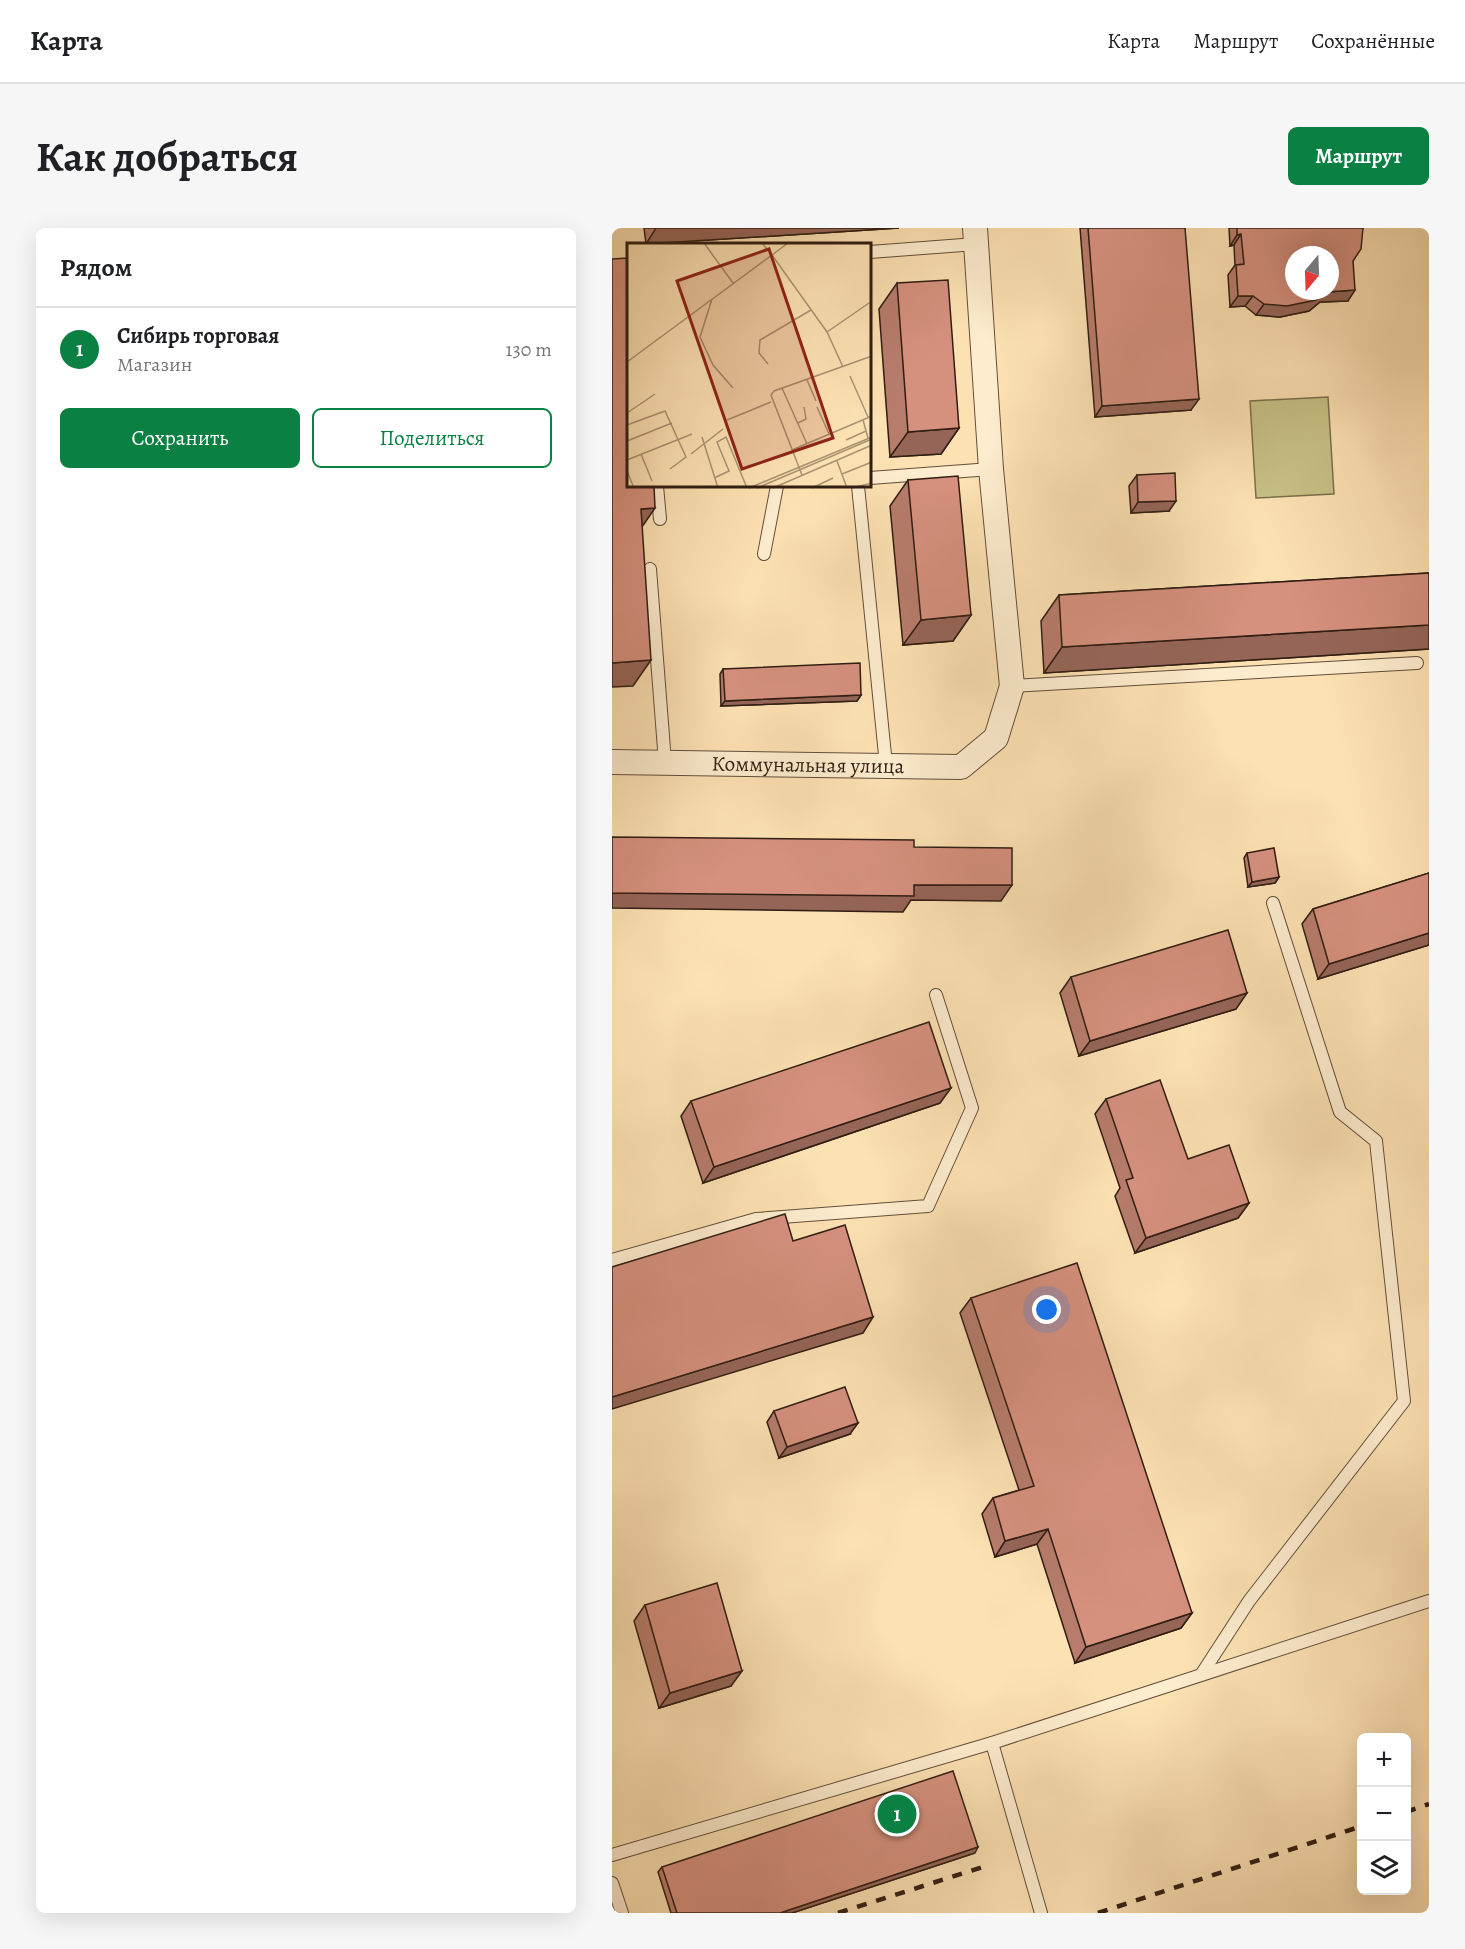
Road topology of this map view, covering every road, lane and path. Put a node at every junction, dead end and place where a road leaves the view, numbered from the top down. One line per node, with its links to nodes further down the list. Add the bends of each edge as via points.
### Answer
1 (975, 236): 2 (lane); 3 (street)
2 (872, 252)
3 (991, 469): 4 (lane); 12 (street)
4 (872, 478)
5 (657, 488): 8 (lane)
6 (777, 488): 9 (lane)
7 (858, 488): 15 (lane)
8 (660, 519)
9 (764, 554)
10 (650, 569): 14 (lane)
11 (1417, 663): 12 (lane)
12 (1012, 686): 15 (street, Коммунальная улица, via 996,738 961,766)
13 (612, 762): 14 (street, Коммунальная улица)
14 (664, 762): 15 (street, Коммунальная улица)
15 (886, 765)
16 (1274, 903): 20 (lane, via 1340,1112 1376,1141 1404,1401 1249,1601)
17 (936, 995): 18 (lane, via 972,1108 928,1206 756,1219)
18 (612, 1260)
19 (1429, 1601): 20 (lane)
20 (1202, 1675): 21 (lane)
21 (992, 1743): 22 (lane); 25 (lane)
22 (612, 1855)
23 (612, 1883): 24 (lane)
24 (622, 1913)
25 (1041, 1913)

